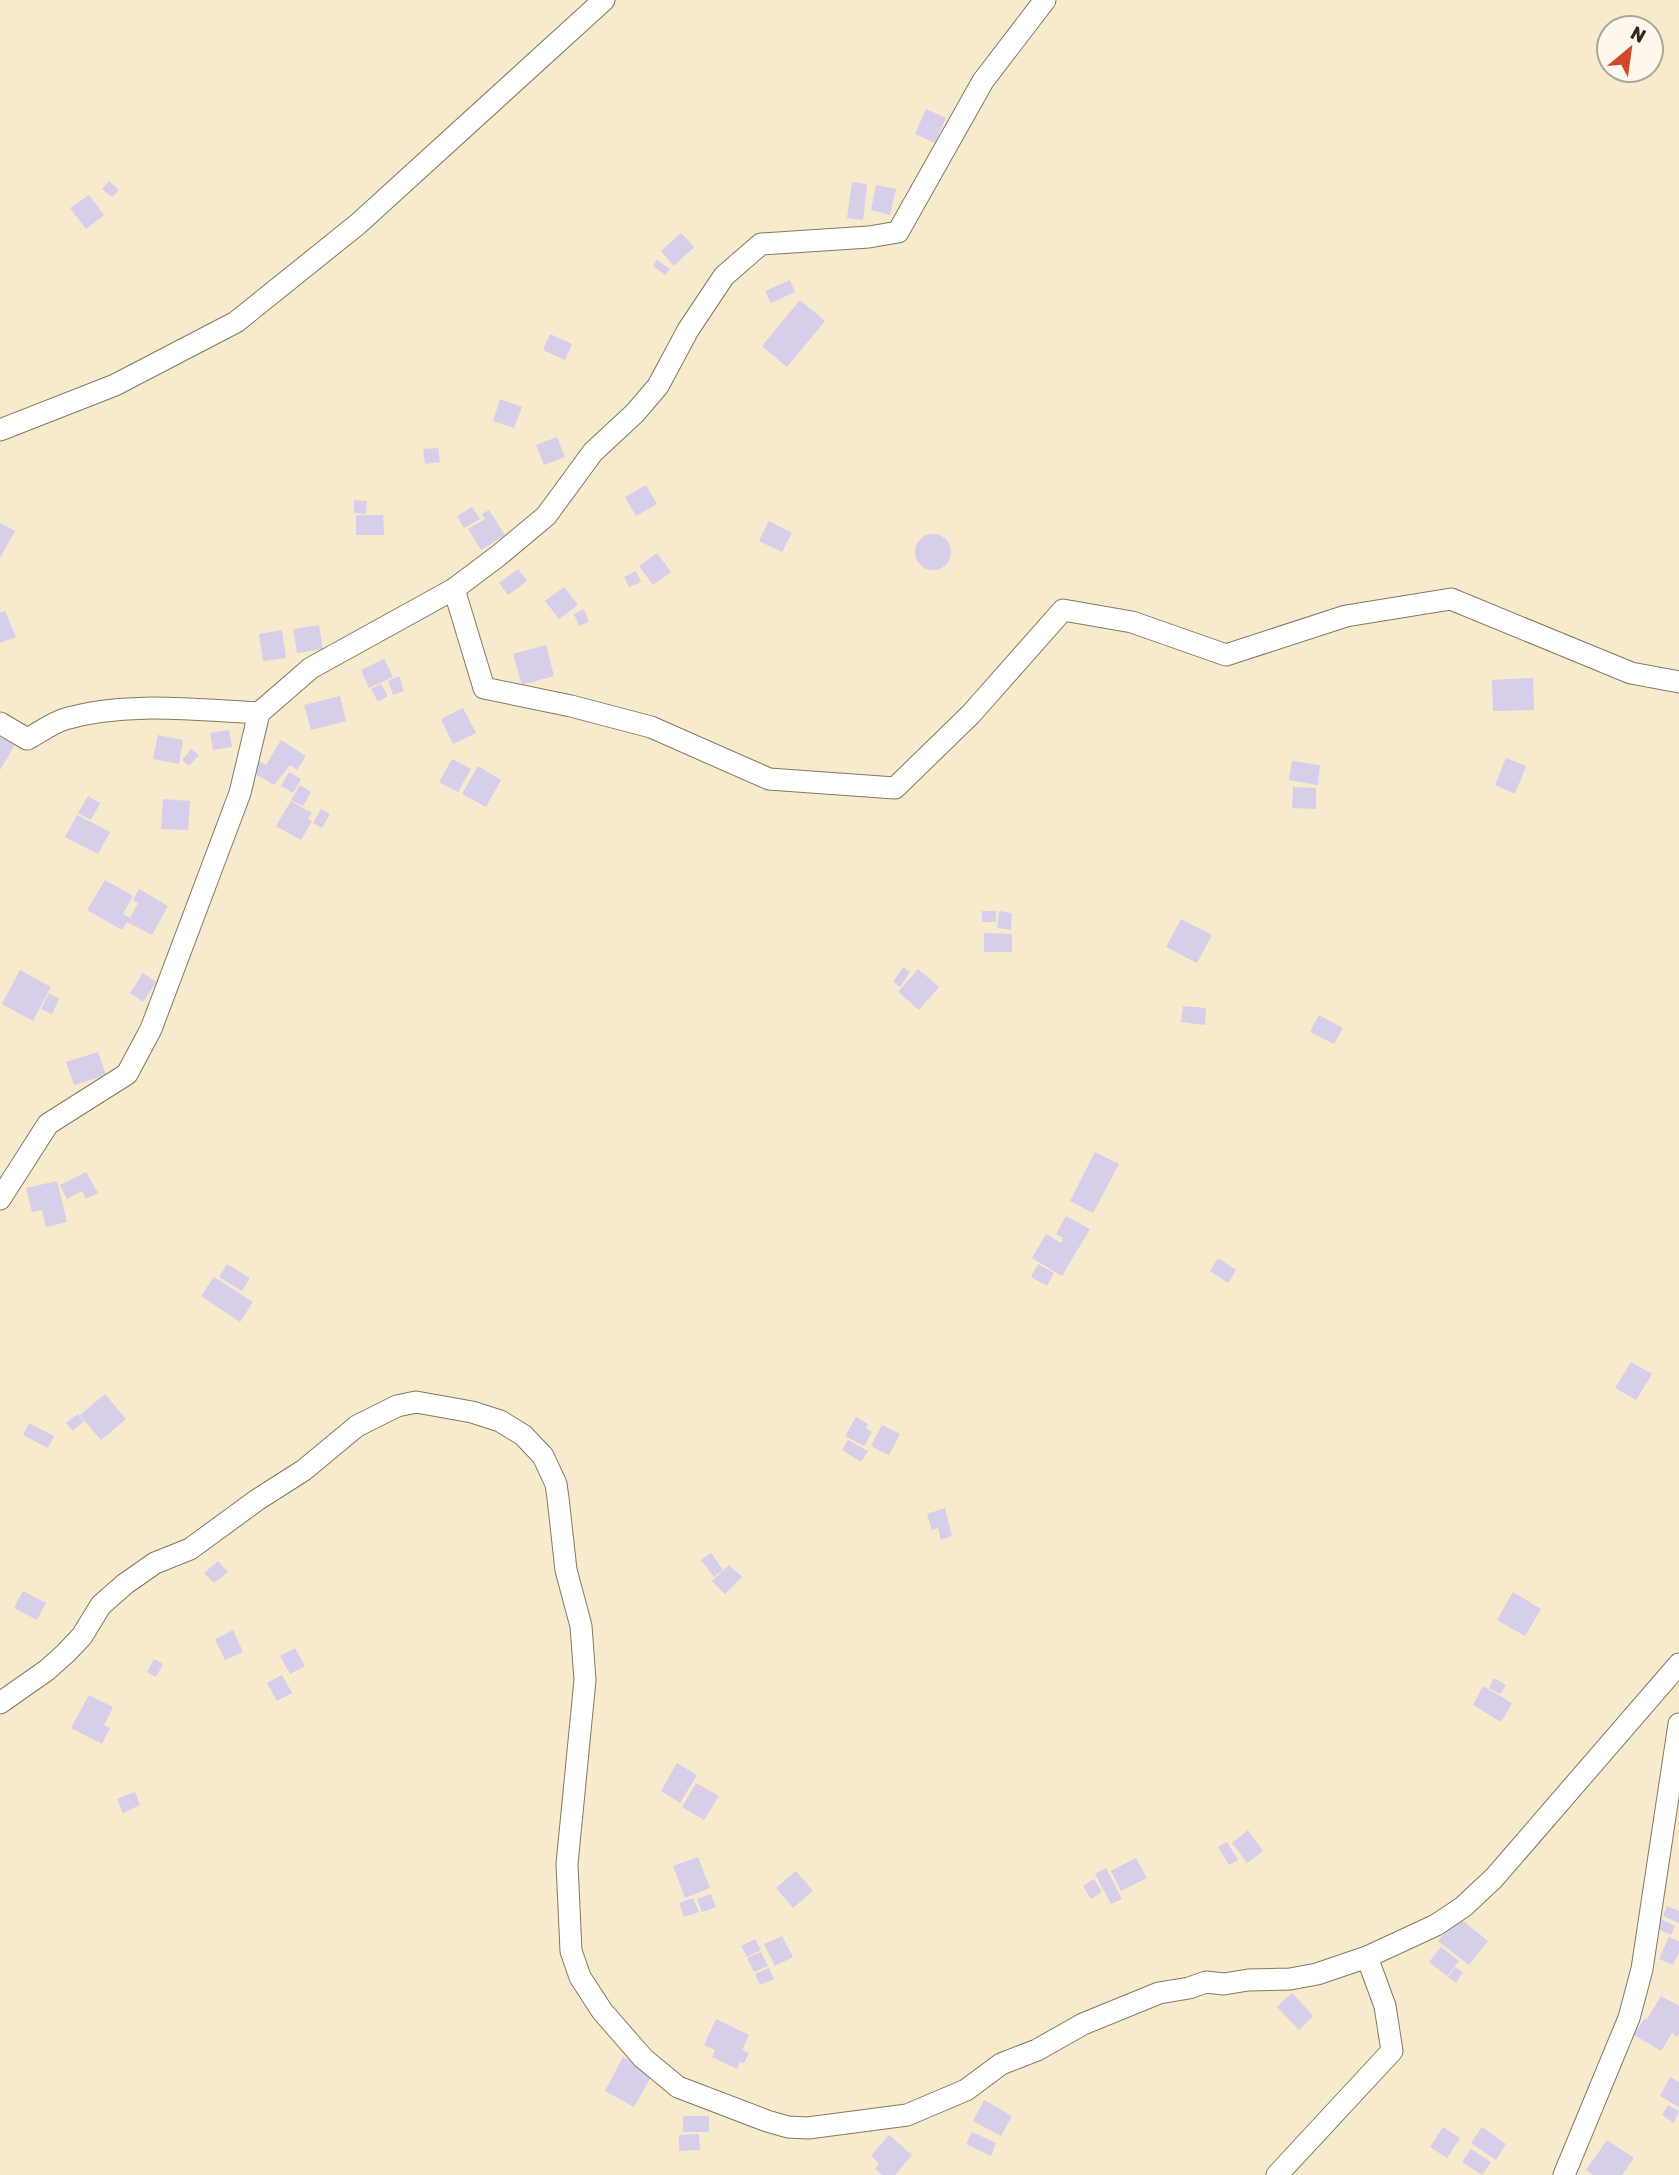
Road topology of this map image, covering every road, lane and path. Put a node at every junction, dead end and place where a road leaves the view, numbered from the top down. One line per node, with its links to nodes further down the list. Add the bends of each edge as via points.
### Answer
1 (604, 0): 3 (street, via 358,225 236,322 115,385)
2 (1045, 0): 4 (street, via 983,82 898,232 761,244 724,276 658,386 593,452 546,516)
3 (0, 430)
4 (454, 589): 5 (street, via 484,688 651,727 769,779 895,788 971,714 1063,610 1132,622 1226,655 1346,616 1451,599 1631,673); 6 (street, via 311,668)
5 (1679, 682)
6 (259, 713): 7 (street, via 109,711 63,719 27,739); 8 (street, via 240,793 151,1029 127,1074 48,1125)
7 (0, 723)
8 (0, 1199)
9 (1679, 1664): 12 (street, via 1494,1878 1436,1925)
10 (0, 1703): 12 (street, via 66,1653 100,1605 125,1584 155,1563 190,1549 304,1470 358,1426 406,1403 454,1408 500,1421 523,1435 543,1456 556,1484 566,1570 585,1660 567,1864 571,1951 580,1977 602,2011 643,2058 678,2087 788,2127 907,2115 966,2090 1001,2064 1149,1996 1206,1982 1290,1979)
11 (1679, 1724): 14 (street, via 1642,1969 1629,2018)
12 (1367, 1957): 13 (street, via 1385,2006 1392,2051)
13 (1277, 2175)
14 (1564, 2175)

